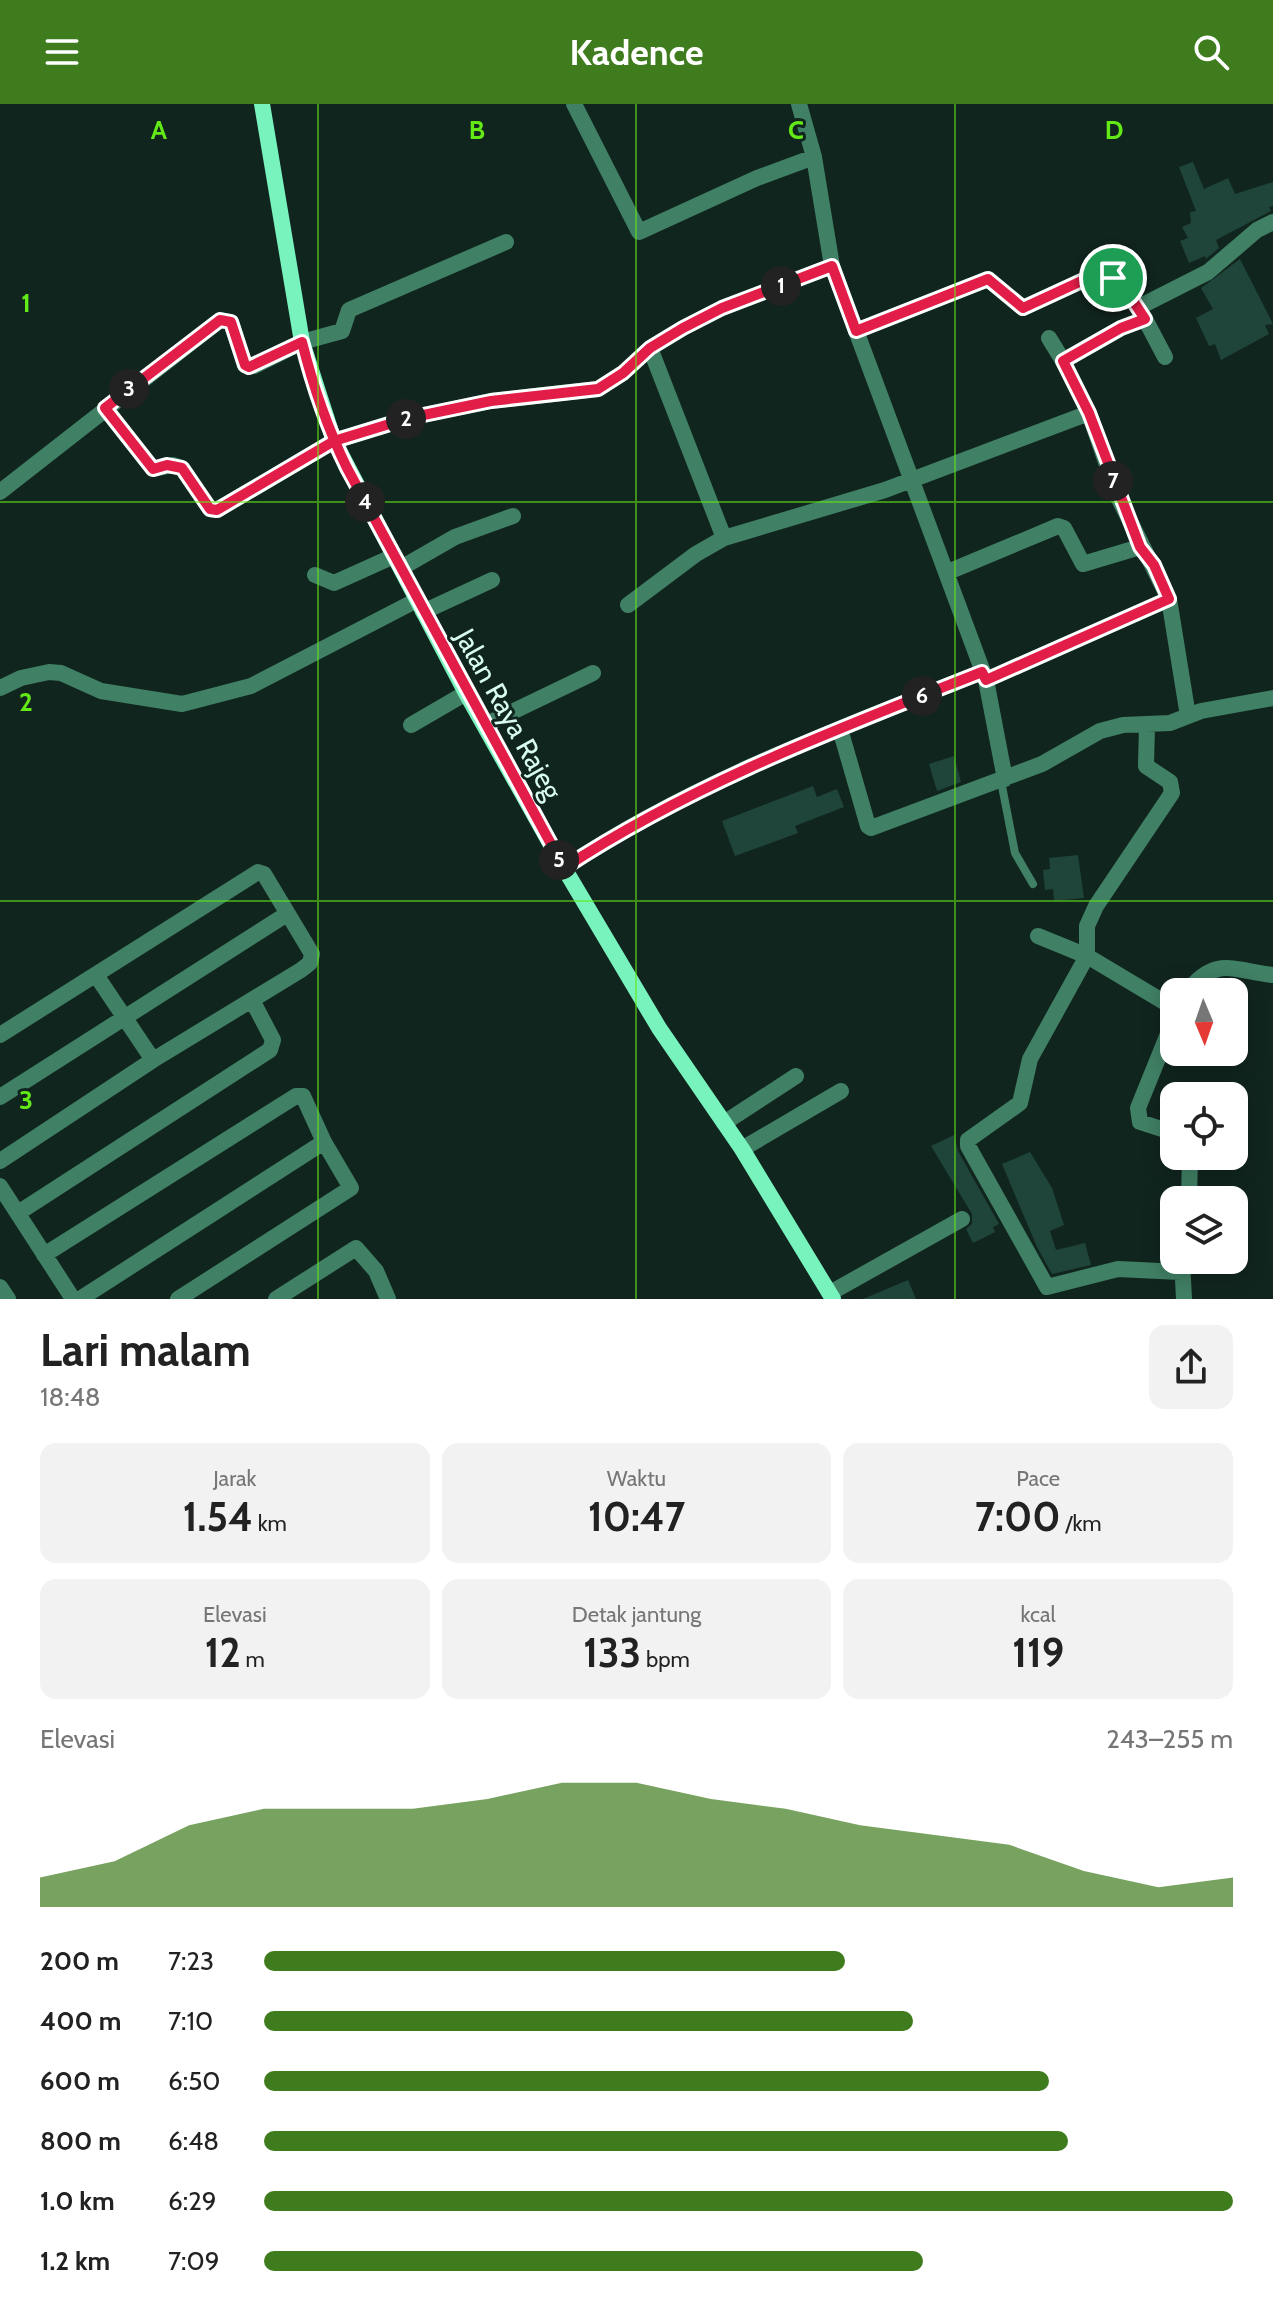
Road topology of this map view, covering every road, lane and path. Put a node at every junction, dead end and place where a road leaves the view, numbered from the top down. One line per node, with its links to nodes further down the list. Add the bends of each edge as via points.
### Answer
1 (262, 104): 11 (main road, Jalan Raya Rajeg)
2 (574, 104): 4 (street, via 639,232)
3 (799, 104): 4 (street)
4 (814, 157): 7 (street)
5 (1273, 222): 8 (street)
6 (506, 242): 11 (street, via 349,310 342,331)
7 (832, 266): 9 (street); 12 (street, via 722,308)
8 (1142, 313): 9 (street, via 1117,279 1088,278 1023,308 988,279); 13 (street); 14 (street)
9 (856, 331): 18 (street)
10 (1049, 338): 14 (street)
11 (302, 342): 15 (street, via 249,367 231,322 220,320); 17 (main road, Jalan Raya Rajeg)
12 (650, 348): 17 (street, via 598,389 491,401); 21 (street)
13 (1165, 357)
14 (1063, 361): 16 (street)
15 (105, 408): 17 (street, via 153,469 182,468 213,511); 19 (street)
16 (1089, 413): 18 (street); 22 (street)
17 (334, 441): 23 (main road, Jalan Raya Rajeg)
18 (911, 480): 21 (street); 24 (street)
19 (0, 492)
20 (513, 516): 23 (street)
21 (724, 538): 28 (street)
22 (1140, 547): 24 (street, via 1083,564 1058,526); 27 (street)
23 (397, 562): 25 (street, via 334,583); 29 (main road, Jalan Raya Rajeg)
24 (948, 572): 31 (street)
25 (315, 575)
26 (492, 580): 29 (street)
27 (1169, 599): 31 (street); 35 (street)
28 (628, 605)
29 (420, 606): 32 (street, via 251,686 182,704 101,691 61,673 21,678); 33 (main road, Jalan Raya Rajeg)
30 (593, 673): 37 (street)
31 (984, 676): 39 (street); 40 (street)
32 (0, 688)
33 (466, 693): 36 (street); 37 (main road, Jalan Raya Rajeg)
34 (1273, 698): 35 (street, via 1244,700)
35 (1188, 716): 38 (street)
36 (411, 725)
37 (485, 725): 41 (main road, Jalan Raya Rajeg)
38 (1147, 725): 40 (street, via 1100,731); 45 (street, via 1146,766 1170,782 1172,793 1096,906 1087,926)
39 (840, 729): 40 (street, via 869,828); 41 (street, via 733,773 623,829)
40 (1003, 780): 42 (lane, via 1015,853)
41 (564, 868): 58 (main road, Jalan Raya Rajeg, via 659,1028)
42 (1033, 884)
43 (287, 914): 46 (street, via 258,872); 49 (street, via 312,959); 51 (street)
44 (1038, 936): 45 (street)
45 (1087, 956): 50 (street); 67 (street, via 1030,1059 1020,1103 968,1140 968,1146 1047,1287 1118,1269)
46 (96, 975): 51 (street); 52 (street)
47 (1273, 975): 48 (street, via 1215,967)
48 (1198, 978)
49 (252, 1000): 54 (street); 64 (street, via 273,1040 270,1050)
50 (1160, 1000)
51 (126, 1018): 54 (street); 57 (street)
52 (0, 1035)
53 (1160, 1054): 59 (street, via 1138,1108 1140,1122)
54 (153, 1060): 62 (street)
55 (796, 1076): 58 (street)
56 (841, 1091): 61 (street)
57 (0, 1097)
58 (724, 1123): 61 (main road, Jalan Raya Rajeg)
59 (1160, 1128)
60 (324, 1142): 66 (street, via 310,1107 303,1096 296,1096); 72 (street); 74 (street, via 351,1188)
61 (742, 1149): 70 (main road, Jalan Raya Rajeg)
62 (0, 1161)
63 (0, 1186): 64 (street)
64 (18, 1213): 66 (street)
65 (962, 1219): 70 (street)
66 (44, 1255): 72 (street)
67 (1160, 1267)
68 (1182, 1274): 76 (street)
69 (0, 1287): 73 (street)
70 (831, 1296)
71 (383, 1297): 75 (street, via 376,1271 356,1248)
72 (72, 1298)
73 (8, 1299)
74 (178, 1299)
75 (276, 1299)
76 (1184, 1299)

